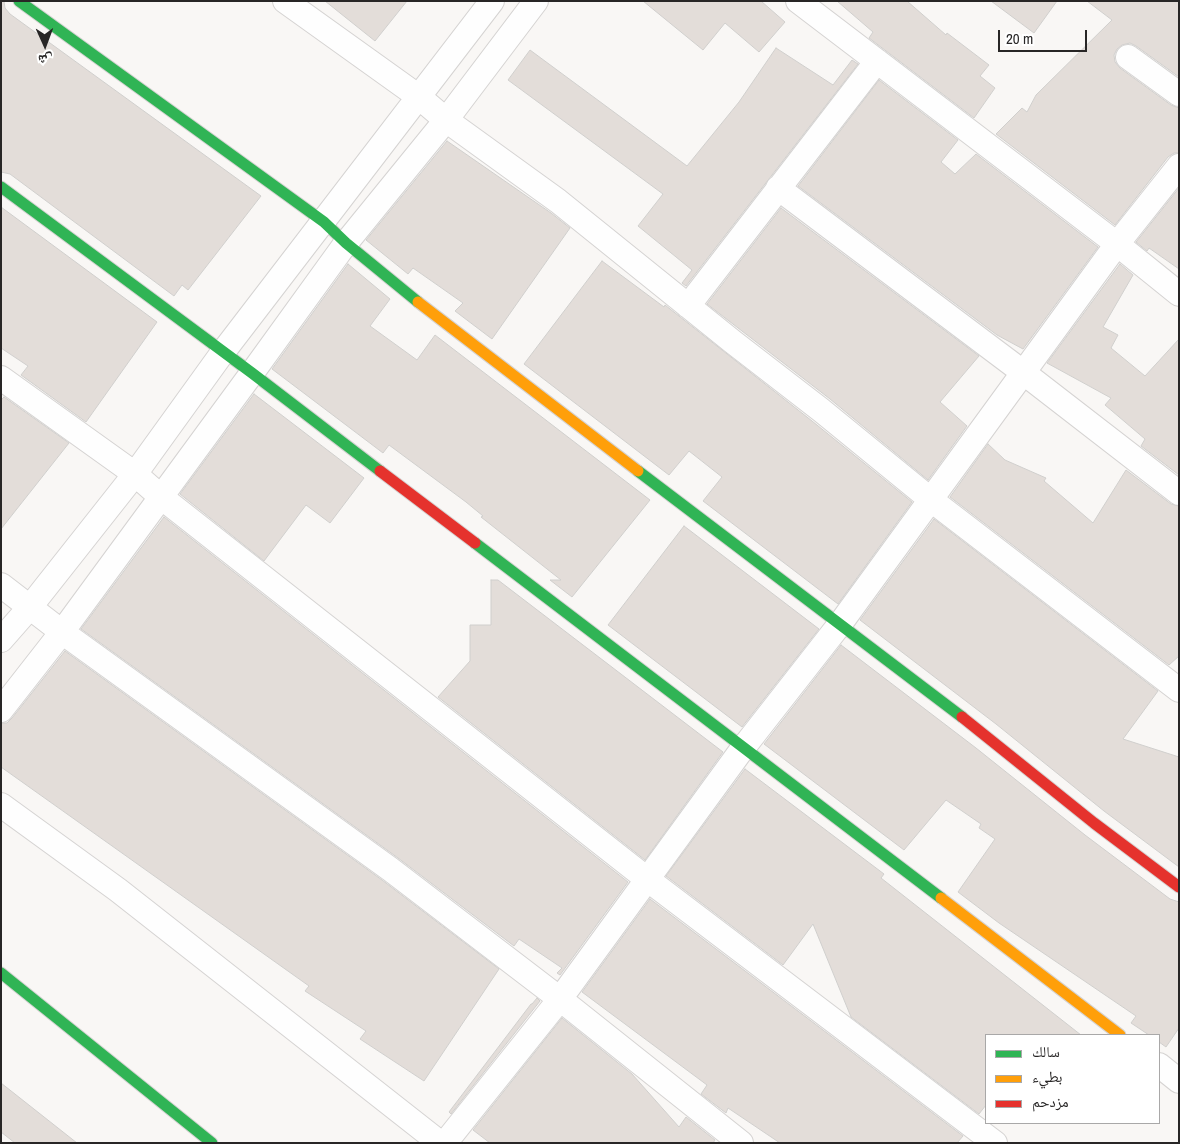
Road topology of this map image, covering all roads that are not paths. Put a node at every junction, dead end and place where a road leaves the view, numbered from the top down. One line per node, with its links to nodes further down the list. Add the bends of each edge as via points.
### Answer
1 (19, 1): 14 (street)
2 (285, 1): 9 (street)
3 (492, 1): 9 (street)
4 (536, 1): 10 (street)
5 (798, 1): 7 (street)
6 (1128, 57): 8 (street)
7 (877, 61): 13 (street); 16 (street)
8 (1179, 94)
9 (419, 97): 10 (street); 14 (street)
10 (446, 120): 15 (street); 18 (street, via 558,201)
11 (1179, 166): 16 (street)
12 (1, 187): 19 (street)
13 (778, 188): 18 (street); 21 (street)
14 (324, 222): 15 (street); 19 (street)
15 (346, 243): 20 (street); 29 (street, via 598,441)
16 (1117, 244): 17 (street); 21 (street)
17 (1179, 294)
18 (688, 306): 26 (street)
19 (223, 352): 20 (street); 23 (street)
20 (252, 373): 25 (street); 34 (street)
21 (1024, 373): 24 (street); 26 (street)
22 (1, 378): 23 (street)
23 (135, 474): 25 (street); 28 (street)
24 (1179, 493)
25 (161, 497): 30 (street); 36 (street)
26 (930, 498): 29 (street); 32 (street)
27 (1, 585): 28 (street)
28 (30, 607): 30 (street); 31 (street)
29 (840, 624): 34 (street); 37 (street)
30 (62, 632): 33 (street); 39 (street, via 390,869)
31 (1, 640)
32 (1179, 690)
33 (1, 710)
34 (743, 748): 36 (street); 40 (street)
35 (1, 805): 44 (street, via 118,890)
36 (647, 880): 39 (street); 47 (street)
37 (1179, 887)
38 (1, 973): 43 (street)
39 (560, 999): 45 (street); 46 (street)
40 (1119, 1034)
41 (1160, 1066): 42 (street)
42 (1179, 1081)
43 (212, 1143)
44 (440, 1143)
45 (445, 1143)
46 (741, 1143)
47 (995, 1143)

